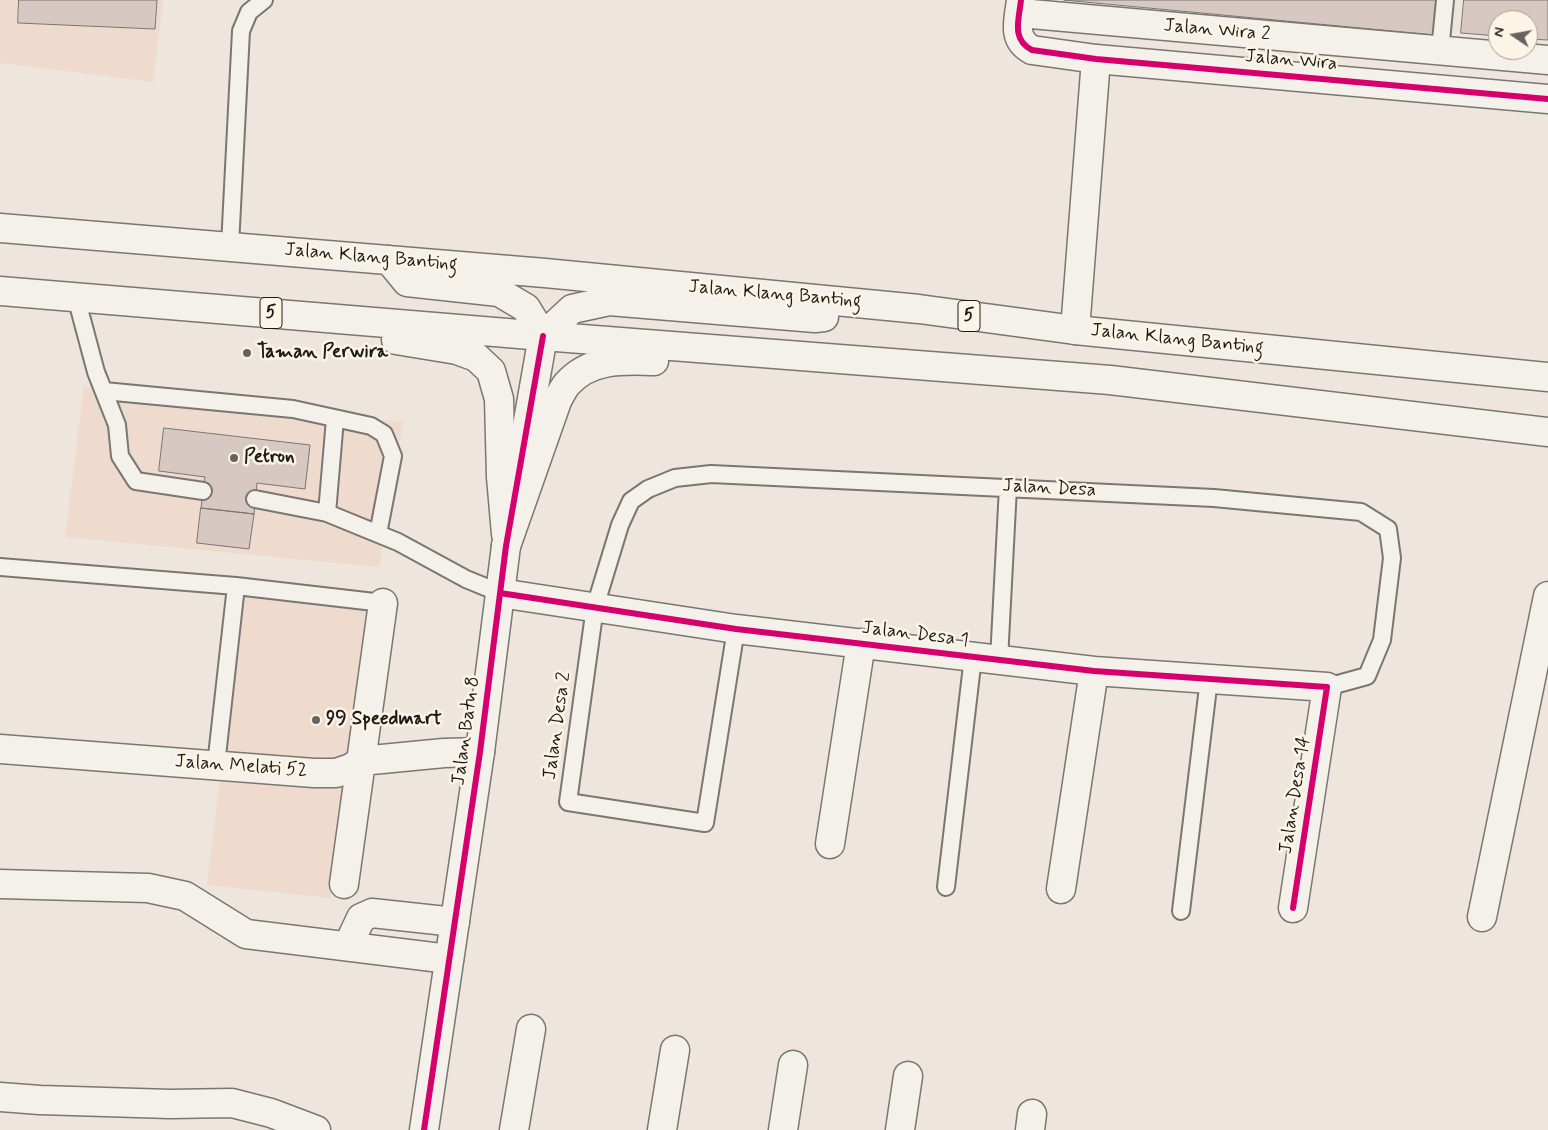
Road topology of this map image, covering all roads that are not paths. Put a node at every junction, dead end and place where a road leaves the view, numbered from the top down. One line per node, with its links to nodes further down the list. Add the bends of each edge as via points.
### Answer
1 (264, 0): 10 (lane, via 249,12 242,31)
2 (1445, 0): 5 (lane)
3 (1020, 7): 4 (main road, Jalan Wira 2, via 1017,32 1024,46); 5 (main road, Jalan Wira 2)
4 (1032, 50): 6 (main road, Jalan Wira)
5 (1440, 51): 7 (main road, Jalan Wira 2)
6 (1096, 59): 8 (main road, Jalan Wira); 16 (main road)
7 (1548, 60)
8 (1548, 99)
9 (0, 228): 10 (main road, Jalan Klang Banting / 5)
10 (230, 246): 11 (main road, Jalan Klang Banting / 5)
11 (389, 260): 15 (main road, Jalan Klang Banting / 5); 17 (main road, via 407,282 499,292 526,308)
12 (0, 291): 13 (main road, 5)
13 (76, 297): 14 (main road, 5); 20 (lane)
14 (181, 306): 17 (main road, 5); 28 (main road, via 457,350 476,357 491,371 499,398)
15 (919, 309): 16 (main road, Jalan Klang Banting / 5); 17 (main road, via 815,318 609,301 572,309)
16 (1076, 330): 19 (main road, Jalan Klang Banting / 5)
17 (543, 336): 18 (main road, 5); 28 (main road, Jalan Batu 8)
18 (936, 366): 22 (main road, 5, via 1110,380); 28 (main road, via 600,362 567,384 557,400)
19 (1548, 377)
20 (104, 391): 21 (lane, via 293,409); 24 (lane, via 117,425 120,456 136,481)
21 (335, 419): 26 (lane); 27 (lane, via 371,426 384,434 393,456)
22 (1548, 432)
23 (1008, 487): 34 (lane, Jalan Desa, via 711,474 675,478 648,489 631,501 620,524); 38 (lane); 41 (lane, Jalan Desa, via 1214,498 1361,512 1388,529 1392,558 1382,640 1367,676)
24 (203, 491)
25 (255, 499): 26 (lane)
26 (327, 513): 27 (lane)
27 (378, 534): 31 (lane)
28 (506, 546): 31 (main road, Jalan Batu 8)
29 (0, 567): 30 (lane)
30 (236, 586): 33 (lane); 45 (lane)
31 (500, 593): 34 (main road, Jalan Desa 1); 43 (main road, Jalan Batu 8)
32 (1548, 596): 53 (main road)
33 (383, 603): 44 (main road)
34 (595, 607): 35 (main road, Jalan Desa 1); 35 (lane, Jalan Desa 2, via 568,802 705,823)
35 (736, 629): 36 (main road, Jalan Desa 1)
36 (861, 643): 37 (main road, Jalan Desa 1); 46 (main road)
37 (973, 657): 38 (main road, Jalan Desa 1); 49 (lane)
38 (999, 660): 39 (main road, Jalan Desa 1)
39 (1094, 671): 40 (main road, Jalan Desa 1); 50 (main road)
40 (1209, 679): 41 (main road, Jalan Desa 1); 52 (lane)
41 (1328, 687): 51 (main road, Jalan Desa 14)
42 (0, 749): 45 (main road, Jalan Melati 52)
43 (480, 752): 44 (main road, Jalan Melati 52); 54 (main road, Jalan Batu 8)
44 (361, 761): 45 (main road, Jalan Melati 52, via 336,773); 48 (main road)
45 (216, 764)
46 (830, 844)
47 (0, 884): 55 (main road, via 148,888 185,896 246,934)
48 (344, 884)
49 (946, 887)
50 (1061, 889)
51 (1293, 908)
52 (1181, 911)
53 (1482, 917)
54 (455, 922): 55 (main road, via 372,913 360,918 353,935); 56 (main road, Jalan Batu 8)
55 (353, 946): 56 (main road)
56 (449, 959): 63 (main road, Jalan Batu 8)
57 (531, 1029): 64 (main road)
58 (675, 1050): 65 (main road)
59 (793, 1065): 66 (main road)
60 (908, 1076): 67 (main road)
61 (0, 1097): 62 (main road, via 170,1104 232,1103)
62 (316, 1130)
63 (424, 1130)
64 (514, 1130)
65 (662, 1130)
66 (783, 1130)
67 (900, 1130)

